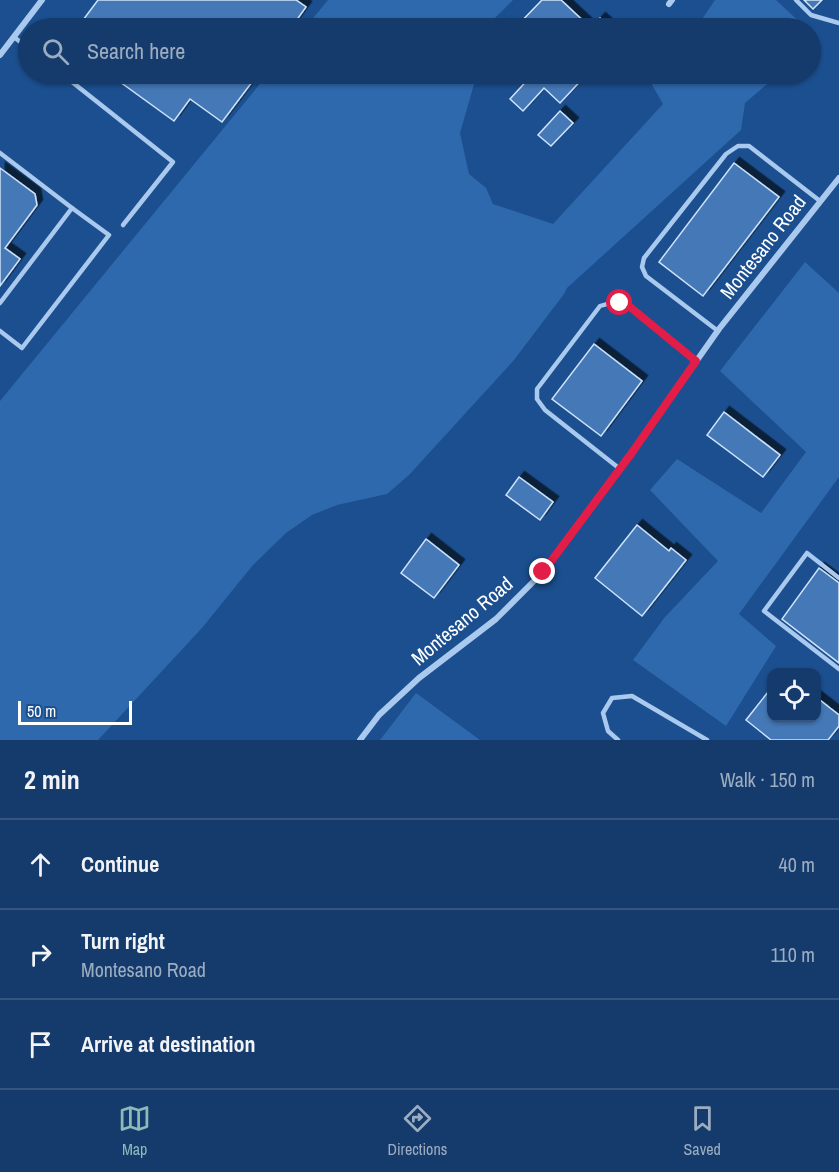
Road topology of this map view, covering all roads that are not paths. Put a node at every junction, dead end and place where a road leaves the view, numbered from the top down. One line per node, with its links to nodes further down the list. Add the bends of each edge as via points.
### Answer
1 (42, 0): 3 (street)
2 (796, 0): 4 (lane, via 811,15)
3 (28, 18)
4 (839, 23)
5 (18, 32): 6 (street)
6 (14, 37): 7 (lane); 8 (street)
7 (18, 40)
8 (0, 55)
9 (75, 84): 14 (lane, via 173,162)
10 (0, 153): 13 (lane)
11 (839, 178): 12 (street, Montesano Road)
12 (820, 201): 17 (street, Montesano Road); 17 (lane, via 749,146 738,146 718,164 644,258 642,267 646,276)
13 (72, 208): 15 (lane); 16 (lane, via 109,235 21,348)
14 (123, 225)
15 (0, 303)
16 (0, 331)
17 (717, 331): 18 (street, Montesano Road)
18 (696, 361): 19 (street, Montesano Road); 19 (lane, via 630,307 608,303 600,306 537,389 537,399 545,410)
19 (620, 469): 22 (street, Montesano Road, via 543,572 496,619 419,678 379,715)
20 (839, 578): 21 (lane, via 807,554 764,611)
21 (839, 669)
22 (360, 740)
23 (618, 740): 24 (lane, via 608,731 603,713 612,698 632,696)
24 (707, 740)

